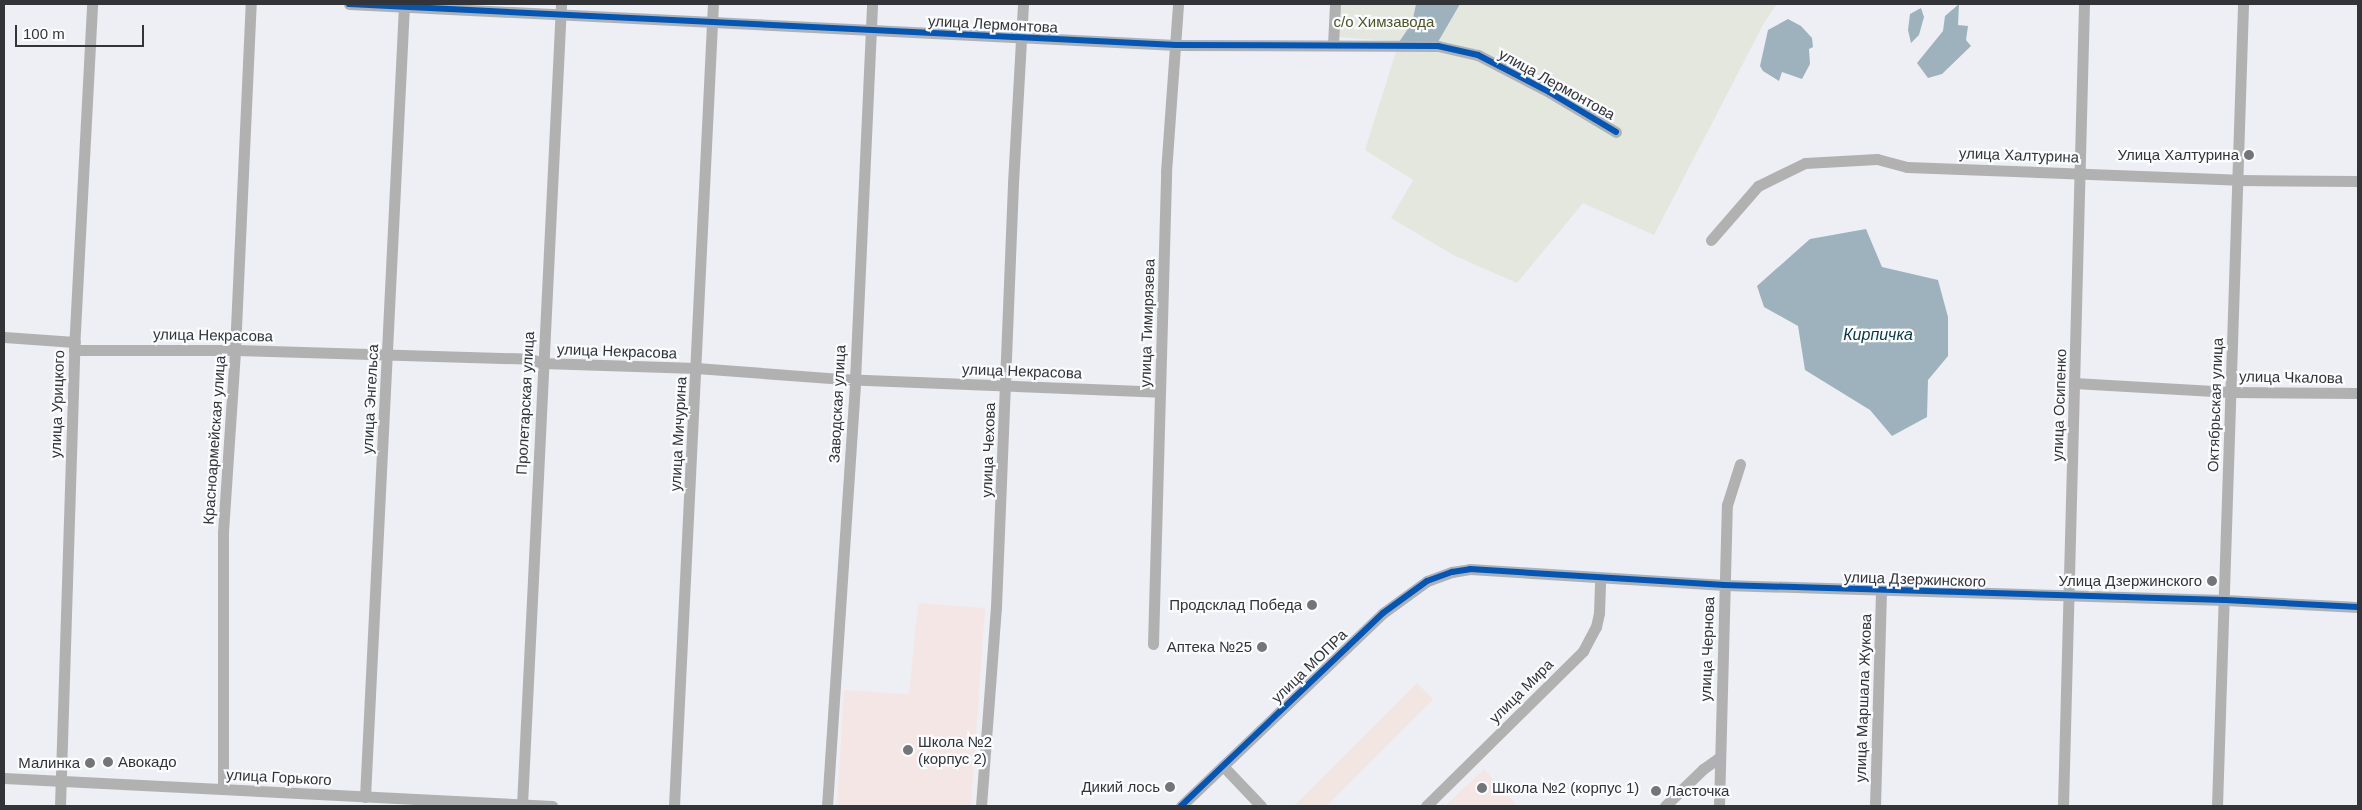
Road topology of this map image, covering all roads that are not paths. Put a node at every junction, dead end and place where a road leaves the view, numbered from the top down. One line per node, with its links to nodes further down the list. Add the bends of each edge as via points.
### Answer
1 (92, 4): 24 (street, улица Урицкого)
2 (251, 4): 25 (street, Красноармейская улица)
3 (349, 4): 11 (street, улица Лермонтова)
4 (713, 4): 13 (street, улица Мичурина)
5 (872, 4): 14 (street, Заводская улица)
6 (1023, 4): 15 (street, улица Чехова)
7 (1178, 4): 16 (street, улица Тимирязева)
8 (1335, 4): 17 (street)
9 (2084, 4): 19 (street, улица Осипенко)
10 (2243, 4): 20 (street, Октябрьская улица)
11 (404, 5): 12 (street, улица Лермонтова); 26 (street, улица Энгельса)
12 (561, 9): 13 (street, улица Лермонтова); 27 (street, Пролетарская улица)
13 (712, 21): 14 (street, улица Лермонтова); 28 (street, улица Мичурина)
14 (870, 29): 15 (street, улица Лермонтова); 29 (street, Заводская улица)
15 (1022, 38): 16 (street, улица Лермонтова); 31 (street, улица Чехова)
16 (1176, 45): 17 (street, улица Лермонтова); 32 (street, улица Тимирязева, via 1166,172)
17 (1333, 45): 18 (street, улица Лермонтова, via 1438,46 1478,55)
18 (1616, 132)
19 (2080, 172): 20 (street, улица Халтурина); 22 (street, улица Халтурина, via 1907,167 1877,159 1805,163 1758,186); 30 (street, улица Осипенко)
20 (2238, 180): 21 (street, улица Халтурина); 33 (street, Октябрьская улица)
21 (2358, 181)
22 (1711, 240)
23 (4, 337): 24 (street, улица Некрасова)
24 (74, 346): 25 (street, улица Некрасова); 47 (street, улица Урицкого)
25 (235, 350): 26 (street, улица Некрасова); 48 (street, Красноармейская улица, via 223,532)
26 (388, 355): 27 (street, улица Некрасова, via 532,359); 49 (street, улица Энгельса)
27 (542, 364): 28 (street, улица Некрасова); 50 (street, Пролетарская улица)
28 (696, 368): 29 (street, улица Некрасова); 53 (street, улица Мичурина)
29 (854, 380): 31 (street, улица Некрасова); 54 (street, Заводская улица)
30 (2074, 383): 33 (street, улица Чкалова); 40 (street, улица Осипенко)
31 (1005, 386): 32 (street, улица Некрасова); 55 (street, улица Чехова, via 996,607)
32 (1160, 392): 43 (street, улица Тимирязева)
33 (2231, 392): 34 (street, улица Чкалова); 41 (street, Октябрьская улица)
34 (2358, 394)
35 (1740, 464): 38 (street, улица Чернова, via 1727,505)
36 (1470, 569): 37 (street, улица Дзержинского); 45 (street, улица МОПРа, via 1427,580 1383,613)
37 (1600, 578): 38 (street, улица Дзержинского); 58 (street, улица Мира, via 1598,620 1583,651)
38 (1724, 585): 39 (street, улица Дзержинского); 44 (street, улица Чернова)
39 (1881, 591): 40 (street, улица Дзержинского); 61 (street, улица Маршала Жукова)
40 (2068, 596): 41 (street, улица Дзержинского); 62 (street, улица Осипенко)
41 (2224, 600): 42 (street, улица Дзержинского); 63 (street, Октябрьская улица)
42 (2358, 607)
43 (1154, 644)
44 (1720, 758): 59 (street, via 1703,769); 60 (street, улица Чернова)
45 (1223, 766): 56 (street, улица МОПРа); 57 (street)
46 (4, 778): 47 (street, улица Горького)
47 (61, 781): 48 (street, улица Горького); 51 (street, улица Урицкого)
48 (223, 790): 49 (street, улица Горького)
49 (364, 797): 50 (street, улица Горького)
50 (522, 805): 52 (street, улица Горького)
51 (60, 806)
52 (552, 806)
53 (674, 806)
54 (827, 806)
55 (981, 806)
56 (1181, 806)
57 (1261, 806)
58 (1426, 806)
59 (1665, 806)
60 (1719, 806)
61 (1875, 806)
62 (2062, 806)
63 (2217, 806)

